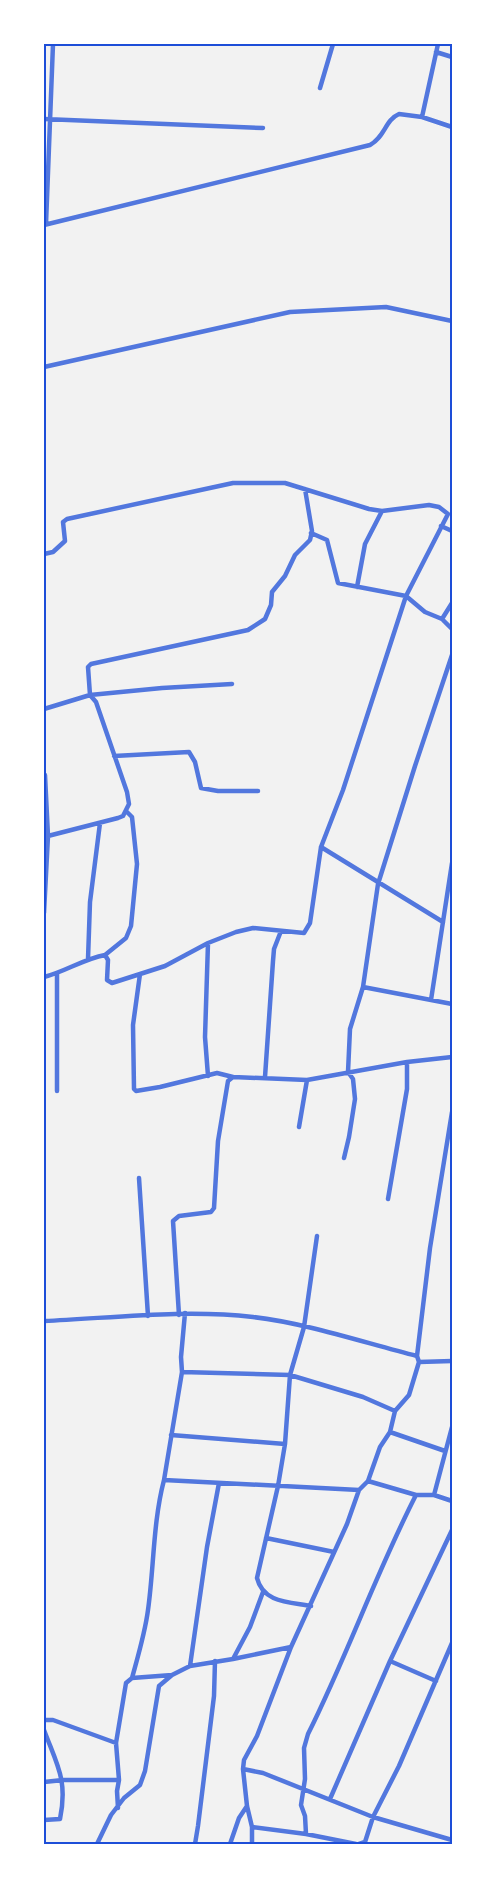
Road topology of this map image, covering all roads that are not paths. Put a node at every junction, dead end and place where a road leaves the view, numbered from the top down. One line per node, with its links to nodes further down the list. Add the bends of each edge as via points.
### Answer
1 (53, 44): 9 (street)
2 (333, 44): 6 (street)
3 (438, 44): 4 (street)
4 (436, 52): 5 (street); 7 (street)
5 (453, 57)
6 (320, 88)
7 (422, 117): 10 (street); 12 (street, via 395,115 383,135 370,145)
8 (44, 119): 9 (street)
9 (50, 120): 11 (street); 12 (street)
10 (453, 127)
11 (263, 128)
12 (45, 224)
13 (453, 321): 14 (street, via 386,307 290,312)
14 (44, 367)
15 (305, 489): 16 (street); 19 (street); 20 (street, via 273,482 233,483 66,519 65,541 53,552)
16 (382, 511): 17 (street, via 439,507 448,514); 21 (street, via 365,544)
17 (441, 526): 18 (street); 22 (street)
18 (453, 531)
19 (311, 533): 21 (street, via 327,540 338,583); 28 (street, via 310,540 295,555 272,592 268,614 259,625 91,664)
20 (44, 554)
21 (357, 587): 22 (street)
22 (406, 596): 24 (street, via 425,612); 36 (street)
23 (453, 603): 24 (street)
24 (442, 619): 25 (street)
25 (453, 629)
26 (453, 655): 38 (street)
27 (232, 684): 28 (street)
28 (90, 695): 29 (street); 30 (street, via 96,702)
29 (44, 709)
30 (114, 756): 32 (street, via 189,752 201,788); 33 (street, via 127,792)
31 (45, 774): 35 (street)
32 (258, 791)
33 (126, 811): 34 (street, via 123,816); 44 (street, via 132,817 137,864 131,926 126,938)
34 (100, 823): 35 (street); 45 (street, via 90,902)
35 (46, 836): 40 (street)
36 (321, 847): 38 (street); 42 (street, via 310,923 304,933)
37 (453, 863): 39 (street)
38 (378, 884): 41 (street); 49 (street)
39 (450, 889): 41 (street)
40 (44, 913)
41 (443, 922): 50 (street)
42 (281, 932): 43 (street, via 253,928); 57 (street, via 274,955)
43 (208, 943): 47 (street, via 165,966); 55 (street)
44 (105, 955): 45 (street); 47 (street, via 109,982)
45 (88, 959): 46 (street)
46 (57, 974): 48 (street); 59 (street)
47 (140, 974): 55 (street, via 133,1025 134,1089)
48 (44, 977)
49 (363, 987): 50 (street); 54 (street, via 350,1029)
50 (431, 1000): 51 (street)
51 (453, 1004)
52 (453, 1057): 53 (street)
53 (407, 1062): 54 (street); 64 (street, via 407,1089)
54 (348, 1072): 58 (street); 62 (street, via 353,1079 355,1099)
55 (208, 1076): 56 (street, via 220,1073)
56 (233, 1077): 57 (street); 67 (street, via 227,1084 218,1141 214,1208 173,1221)
57 (265, 1077): 58 (street)
58 (308, 1080): 61 (street)
59 (57, 1091)
60 (453, 1112): 71 (street)
61 (299, 1127)
62 (344, 1158)
63 (140, 1178): 68 (street)
64 (388, 1199)
65 (317, 1236): 70 (street)
66 (185, 1313): 67 (street); 70 (street, via 254,1317); 74 (street)
67 (179, 1315): 68 (street)
68 (148, 1316): 69 (street)
69 (44, 1322)
70 (303, 1327): 71 (street); 75 (street)
71 (417, 1356): 72 (street)
72 (419, 1362): 73 (street); 76 (street, via 409,1395)
73 (453, 1362)
74 (182, 1372): 75 (street); 79 (street)
75 (290, 1375): 76 (street, via 363,1397); 80 (street)
76 (394, 1411): 78 (street)
77 (453, 1427): 81 (street)
78 (390, 1432): 81 (street); 83 (street)
79 (171, 1435): 80 (street); 82 (street)
80 (285, 1444): 85 (street)
81 (445, 1451): 88 (street)
82 (164, 1480): 84 (street); 102 (street, via 148,1610)
83 (368, 1481): 86 (street); 87 (street)
84 (219, 1483): 85 (street); 100 (street)
85 (278, 1486): 86 (street); 91 (street)
86 (359, 1490): 92 (street)
87 (416, 1495): 88 (street); 111 (street, via 308,1734)
88 (434, 1495): 89 (street)
89 (453, 1502)
90 (453, 1530): 99 (street)
91 (266, 1538): 92 (street); 93 (street, via 257,1578)
92 (334, 1552): 94 (street)
93 (263, 1592): 94 (street, via 271,1598); 97 (street)
94 (311, 1606): 96 (street)
95 (453, 1643): 103 (street)
96 (291, 1647): 97 (street); 107 (street)
97 (233, 1659): 98 (street)
98 (215, 1661): 100 (street); 121 (street)
99 (390, 1662): 103 (street); 112 (street)
100 (190, 1666): 101 (street)
101 (172, 1675): 102 (street); 114 (street, via 159,1686 140,1785)
102 (132, 1678): 106 (street, via 124,1689)
103 (436, 1681): 115 (street)
104 (44, 1720): 106 (street)
105 (44, 1730): 108 (street)
106 (116, 1743): 109 (street)
107 (243, 1769): 111 (street); 113 (street)
108 (63, 1780): 109 (street); 110 (street); 116 (street, via 60,1819)
109 (119, 1780): 114 (street)
110 (44, 1782)
111 (303, 1788): 112 (street); 118 (street, via 301,1805)
112 (330, 1799): 115 (street)
113 (247, 1806): 117 (street); 122 (street)
114 (118, 1808): 120 (street)
115 (374, 1817): 119 (street); 124 (street, via 365,1842)
116 (44, 1820)
117 (252, 1827): 118 (street); 123 (street)
118 (306, 1834): 124 (street)
119 (453, 1840)
120 (97, 1845)
121 (195, 1845)
122 (230, 1845)
123 (252, 1845)
124 (358, 1845)

